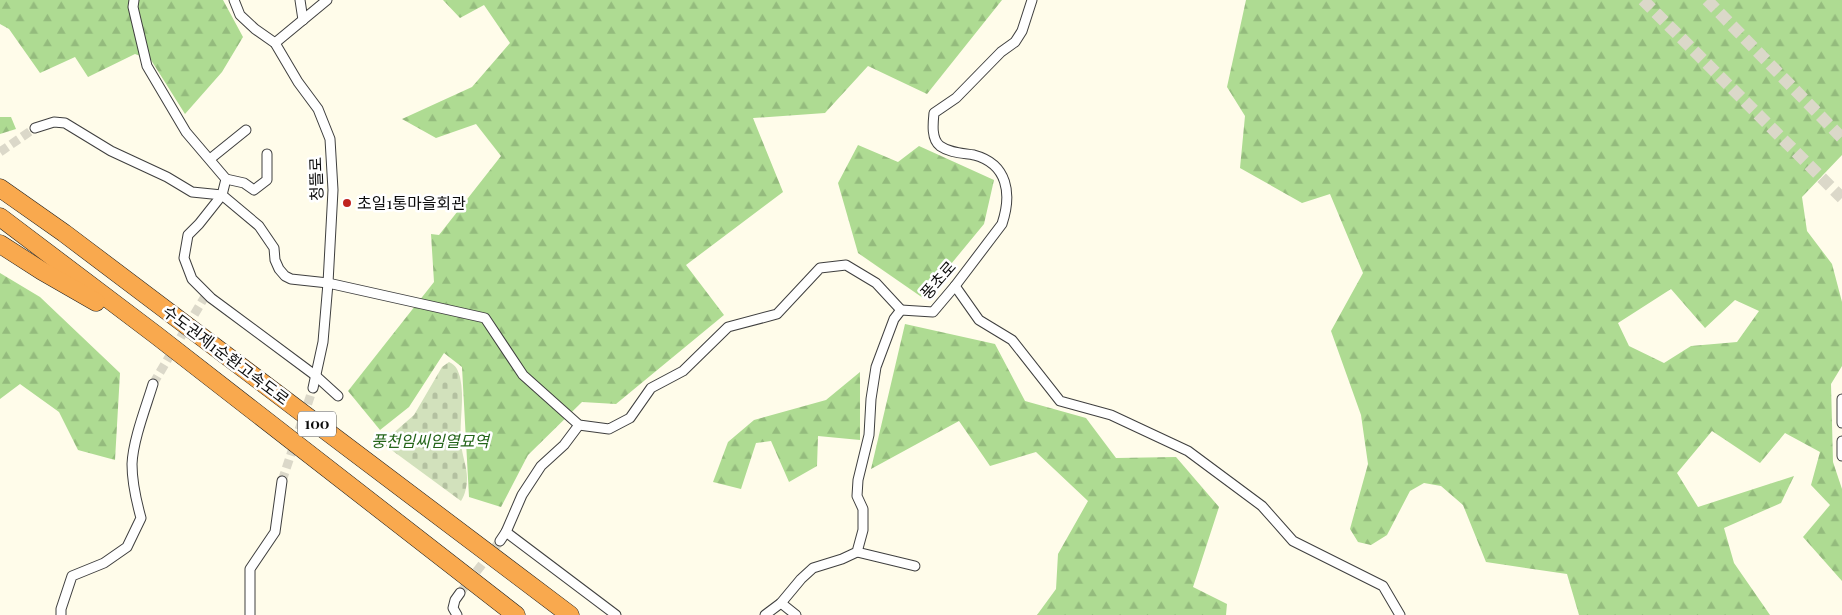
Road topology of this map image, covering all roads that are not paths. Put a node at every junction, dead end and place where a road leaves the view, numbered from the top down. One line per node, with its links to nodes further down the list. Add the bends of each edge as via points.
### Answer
1 (134, 0): 11 (street, via 147,66 186,132)
2 (234, 0): 7 (street, 청뜰로, via 240,15)
3 (300, 0): 6 (street)
4 (327, 0): 6 (street)
5 (1032, 0): 20 (street, 풍초로, via 1015,42 956,98 934,113 934,136 939,145 985,159 994,165 1006,183 1006,212 1002,224)
6 (303, 20): 7 (street)
7 (275, 43): 19 (street, 청뜰로, via 318,109 330,139 333,190)
8 (35, 128): 15 (street, via 54,122 64,123 192,192)
9 (246, 130): 11 (street)
10 (267, 154): 13 (street, via 267,180 254,190 244,182)
11 (210, 159): 13 (street)
12 (0, 177): 17 (highway)
13 (226, 179): 15 (street)
14 (0, 188): 17 (highway, 수도권제1순환고속도로 / 100)
15 (222, 195): 19 (street, via 259,226 274,248 275,260 285,276 292,280); 23 (street, via 188,235 184,258 192,279 211,298)
16 (0, 217): 22 (highway, 수도권제1순환고속도로 / 100)
17 (64, 233): 43 (highway, 수도권제1순환고속도로 / 100)
18 (0, 244): 22 (highway)
19 (328, 282): 23 (street, 청뜰로, via 323,342); 29 (street, via 485,318 523,375)
20 (955, 286): 21 (street, 풍초로, via 932,312); 47 (street, via 979,320 1012,340 1060,401 1110,415 1188,451 1262,506 1294,541 1383,586)
21 (901, 310): 29 (street, via 876,284 846,265 820,268 777,314 728,327 683,371 651,388 630,418 609,429); 35 (street, via 894,318 876,367 870,434 858,480 857,496 863,509 863,530)
22 (156, 335): 42 (highway, 수도권제1순환고속도로 / 100)
23 (316, 376): 25 (street, 청뜰로); 26 (street)
24 (153, 384): 39 (street, via 132,462 134,495 141,518 127,547 104,563 72,576)
25 (313, 388)
26 (338, 396)
27 (1842, 399): 28 (street)
28 (1842, 423)
29 (579, 426): 33 (street, via 541,466 522,495)
30 (1842, 441): 31 (street)
31 (1842, 456)
32 (282, 481): 40 (street, via 275,532 250,568)
33 (506, 532): 34 (street); 44 (street)
34 (500, 542)
35 (857, 552): 36 (street); 38 (street, via 813,568)
36 (915, 566)
37 (460, 593): 41 (street, via 453,608)
38 (781, 603): 45 (street); 46 (street)
39 (61, 615)
40 (250, 615)
41 (457, 615)
42 (516, 615)
43 (570, 615)
44 (616, 615)
45 (765, 615)
46 (796, 615)
47 (1400, 615)

